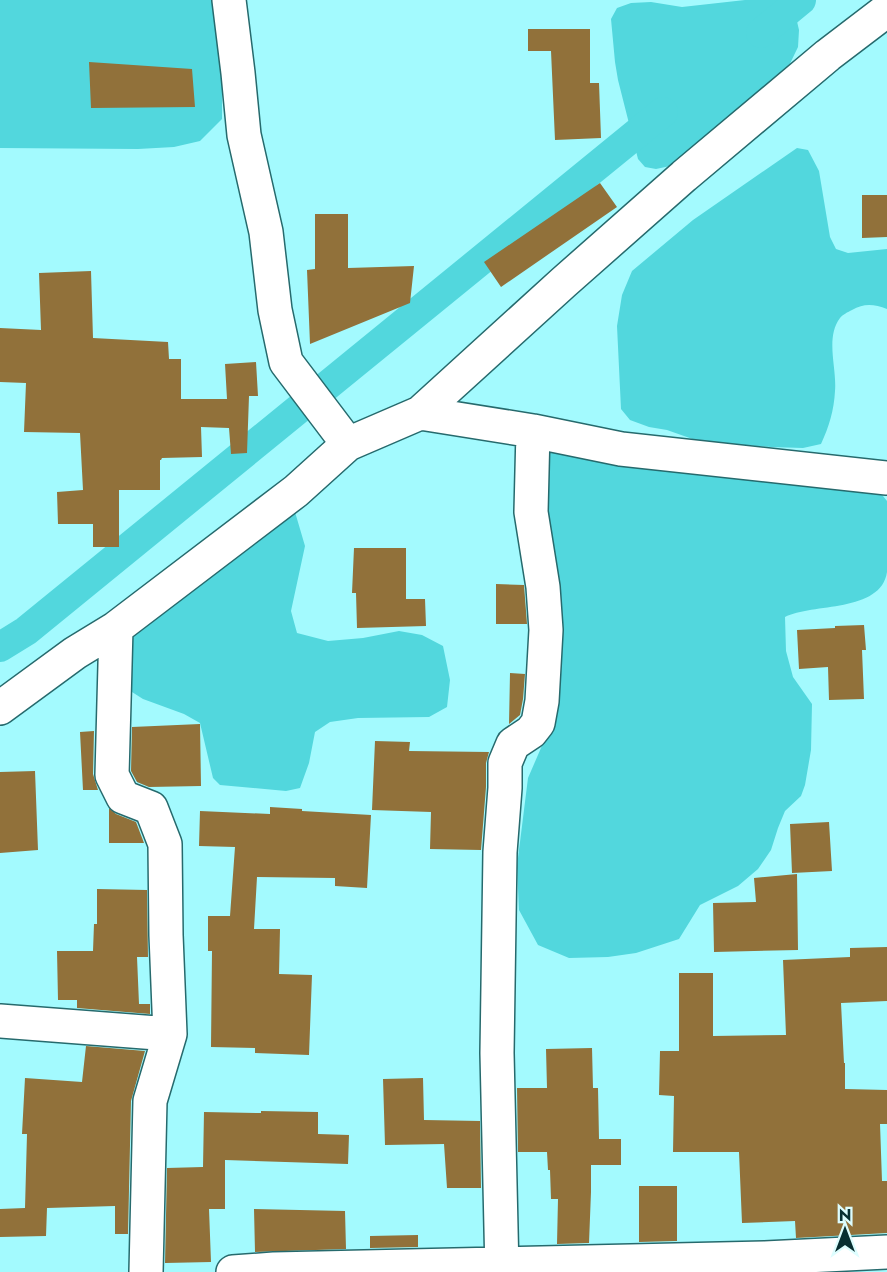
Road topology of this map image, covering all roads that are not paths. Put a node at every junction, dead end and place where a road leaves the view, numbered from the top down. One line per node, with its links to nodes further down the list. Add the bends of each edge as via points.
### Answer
1 (229, 0): 5 (street, via 244,135 266,232 286,362)
2 (887, 10): 3 (street, via 684,176)
3 (420, 413): 4 (street); 5 (street)
4 (533, 431): 6 (street, via 621,449); 12 (street, via 531,512 546,630 538,723 513,744 505,763 497,1053)
5 (342, 436): 7 (street, via 296,490)
6 (887, 478)
7 (116, 628): 8 (street); 10 (street, via 112,775 123,797 151,808 165,844)
8 (0, 708)
9 (0, 1021): 10 (street)
10 (170, 1034): 13 (street, via 150,1101)
11 (887, 1252): 12 (street)
12 (501, 1268): 14 (street)
13 (146, 1272)
14 (233, 1272)

